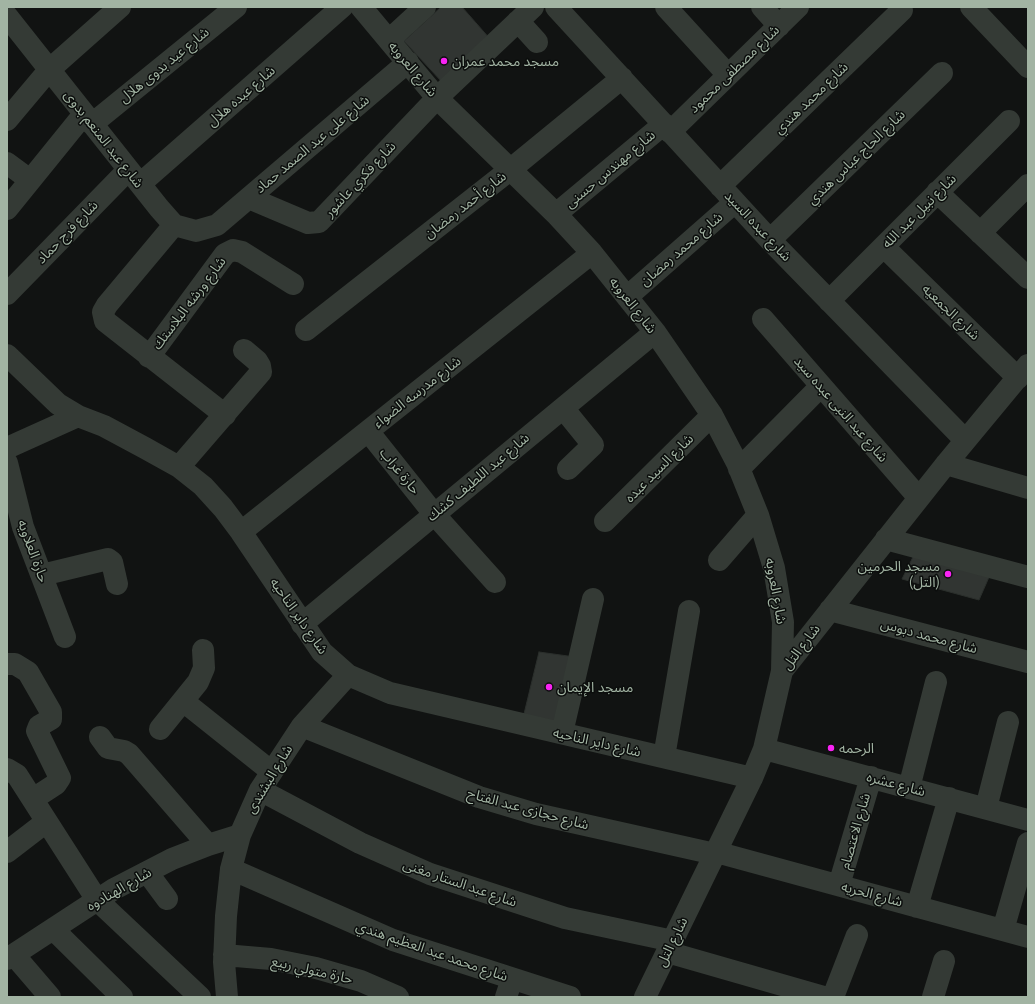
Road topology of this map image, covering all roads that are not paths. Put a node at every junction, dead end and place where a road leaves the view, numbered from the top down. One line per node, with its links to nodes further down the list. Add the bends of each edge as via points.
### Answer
1 (120, 7): 19 (street)
2 (236, 7): 24 (street, شارع عيد بدوى هلال)
3 (342, 7): 30 (street, شارع عبده هلال)
4 (361, 7): 15 (street, شارع العروبه)
5 (425, 7): 15 (street)
6 (556, 7): 22 (street, شارع عبده السيد)
7 (666, 7): 21 (street)
8 (762, 7): 14 (street)
9 (798, 7): 14 (street, شارع مصطفى محمود)
10 (971, 7): 18 (street)
11 (902, 10): 33 (street, شارع محمد هندي)
12 (526, 14): 16 (street); 23 (street, شارع فكري عاشور)
13 (7, 16): 19 (street, شارع عبد المنعم بدوى)
14 (778, 26): 21 (street, شارع مصطفى محمود)
15 (389, 40): 17 (street, شارع العروبه)
16 (537, 42)
17 (408, 62): 23 (street, شارع العروبه); 35 (street, شارع على عبد الصمد حماد)
18 (1028, 67)
19 (49, 70): 24 (street, شارع عبد المنعم بدوى); 25 (street)
20 (942, 73): 41 (street, شارع الحاج عباس هندي)
21 (728, 75): 27 (street, شارع مصطفى محمود)
22 (622, 78): 27 (street, شارع عبده السيد); 29 (street, شارع أحمد رمضان)
23 (436, 98): 29 (street, شارع العروبه); 35 (street, شارع فكري عاشور, via 319,222 308,223)
24 (88, 119): 30 (street, شارع عبد المنعم بدوى); 31 (street, شارع عيد بدوى هلال)
25 (7, 120)
26 (1009, 122): 34 (street, شارع نبيل عبد الله)
27 (667, 128): 33 (street, شارع عبده السيد); 38 (street, شارع مهندس حسنى)
28 (7, 163): 31 (street)
29 (511, 169): 38 (street, شارع العروبه); 50 (street, شارع أحمد رمضان)
30 (134, 177): 39 (street, شارع عبد المنعم بدوى); 46 (street, شارع فرج حماد)
31 (30, 180): 37 (street, شارع عيد بدوى هلال)
32 (1028, 185): 40 (street)
33 (720, 186): 36 (street, شارع عبده السيد)
34 (937, 192): 40 (street); 42 (street, شارع نبيل عبد الله)
35 (249, 198): 39 (street, شارع على عبد الصمد حماد, via 217,225 196,231)
36 (735, 202): 41 (street, شارع عبده السيد); 47 (street, شارع محمد رمضان)
37 (7, 209)
38 (556, 214): 43 (street, شارع العروبه)
39 (174, 225): 54 (street, via 107,305 104,312 105,321 110,327)
40 (980, 233): 44 (street)
41 (770, 240): 48 (street, شارع عبده السيد)
42 (884, 247): 48 (street, شارع نبيل عبد الله); 55 (street, شارع الجمعيه)
43 (592, 253): 47 (street, شارع العروبه); 61 (street, شارع مدرسه الضواء)
44 (1028, 278)
45 (293, 284): 54 (street, شارع ورشه البلاستك, via 242,252 233,250 225,254)
46 (7, 294)
47 (627, 297): 51 (street, شارع العروبه)
48 (829, 301): 62 (street, شارع عبده السيد)
49 (762, 320): 56 (street, شارع عبد النبى عبده سيد)
50 (306, 330)
51 (655, 332): 57 (street, شارع عبد اللطيف كشك); 59 (street, شارع العروبه)
52 (244, 350): 58 (street, via 257,361 261,372)
53 (7, 356): 60 (street, شارع داير الناحيه, via 58,404)
54 (149, 357): 58 (street)
55 (1022, 378): 62 (street, شارع التل)
56 (821, 386): 68 (street); 70 (street, شارع عبد النبى عبده سيد)
57 (563, 408): 67 (street, via 593,445); 72 (street, شارع عبد اللطيف كشك)
58 (225, 415): 66 (street)
59 (712, 415): 68 (street, شارع العروبه); 74 (street, شارع السيد عبده)
60 (78, 416): 63 (street); 66 (street, شارع داير الناحيه, via 104,426)
61 (368, 431): 72 (street, حارة غراب); 75 (street, شارع مدرسه الضواء)
62 (965, 440): 65 (street, شارع التل)
63 (7, 448)
64 (7, 463): 71 (street, حارة العلاويه)
65 (946, 464): 69 (street); 70 (street, شارع التل)
66 (179, 467): 75 (street, شارع داير الناحيه, via 218,502)
67 (568, 469)
68 (739, 469): 73 (street, شارع العروبه)
69 (1028, 488)
70 (919, 498): 76 (street, شارع التل)
71 (13, 512): 78 (street, حارة العلاويه, via 23,527)
72 (434, 514): 80 (street, حارة غراب); 85 (street, شارع عبد اللطيف كشك)
73 (758, 515): 77 (street); 90 (street, شارع العروبه, via 774,568 783,622)
74 (605, 521)
75 (242, 532): 85 (street, شارع داير الناحيه)
76 (886, 539): 79 (street); 83 (street, شارع التل)
77 (719, 560)
78 (42, 575): 81 (street, via 108,559 112,562); 86 (street, حارة العلاويه)
79 (1028, 577)
80 (495, 582)
81 (117, 584)
82 (593, 599): 97 (street)
83 (830, 610): 88 (street, شارع محمد دبوس); 90 (street, شارع التل)
84 (688, 611): 100 (street)
85 (302, 624): 91 (street, شارع داير الناحيه, via 322,652)
86 (65, 637)
87 (204, 650): 93 (street, via 204,668 198,682)
88 (1028, 662)
89 (7, 664): 108 (street, via 15,664 28,672 52,716 48,722 39,726 37,731 60,778 56,784)
90 (782, 671): 99 (street, شارع التل)
91 (348, 675): 95 (street, شارع البشندى); 97 (street, شارع داير الناحيه, via 390,693)
92 (936, 682): 105 (street)
93 (183, 701): 96 (street); 102 (street)
94 (1008, 722): 109 (street)
95 (302, 726): 102 (street, شارع البشندى); 116 (street, شارع حجازى عبد الفتاح, via 451,787 507,806)
96 (160, 728)
97 (562, 733): 100 (street, شارع داير الناحيه)
98 (100, 737): 114 (street, via 110,750 129,754)
99 (764, 749): 103 (street, شارع عشره); 104 (street, شارع التل)
100 (664, 757): 104 (street, شارع داير الناحيه)
101 (7, 770): 108 (street, via 17,775)
102 (272, 772): 106 (street, شارع البشندى)
103 (870, 777): 105 (street, شارع عشره); 119 (street, شارع الاعتصام)
104 (752, 778): 116 (street, شارع التل)
105 (908, 788): 107 (street, شارع عشره)
106 (260, 790): 112 (street, شارع البشندى); 127 (street, شارع عبد الستار مغنى, via 378,851 430,874 565,918)
107 (949, 798): 109 (street, شارع عشره); 122 (street)
108 (33, 799): 111 (street)
109 (986, 808): 110 (street, شارع عشره)
110 (1028, 820)
111 (46, 822): 115 (street); 121 (street)
112 (240, 835): 114 (street, شارع الهنادوه); 117 (street, شارع البشندى)
113 (1028, 843): 124 (street)
114 (208, 845): 118 (street, شارع الهنادوه)
115 (7, 852)
116 (716, 853): 119 (street, شارع الحريه); 127 (street, شارع التل)
117 (231, 869): 128 (street, شارع البشندى); 131 (street, شارع محمد عبد العظيم هندي)
118 (147, 872): 120 (street); 121 (street, شارع الهنادوه)
119 (839, 885): 122 (street, شارع الحريه)
120 (167, 899)
121 (97, 900): 123 (street, شارع الهنادوه); 135 (street, via 153,941)
122 (918, 907): 124 (street, شارع الحريه)
123 (53, 929): 129 (street, شارع الهنادوه); 134 (street)
124 (1003, 930): 126 (street, شارع الحريه)
125 (857, 935): 141 (street)
126 (1028, 937)
127 (670, 946): 132 (street, شارع عبد الستار مغنى); 139 (street, شارع التل)
128 (224, 955): 136 (street, شارع البشندى); 137 (street, حارة متولي ربيع, via 271,959 316,968 361,981)
129 (10, 957): 133 (street)
130 (944, 961): 142 (street)
131 (509, 988): 138 (street, شارع محمد عبد العظيم هندي)
132 (788, 992): 140 (street, شارع عبد الستار مغنى)
133 (50, 997)
134 (122, 997)
135 (200, 997)
136 (226, 997)
137 (398, 997)
138 (570, 997)
139 (645, 997)
140 (824, 997)
141 (833, 997)
142 (933, 997)

